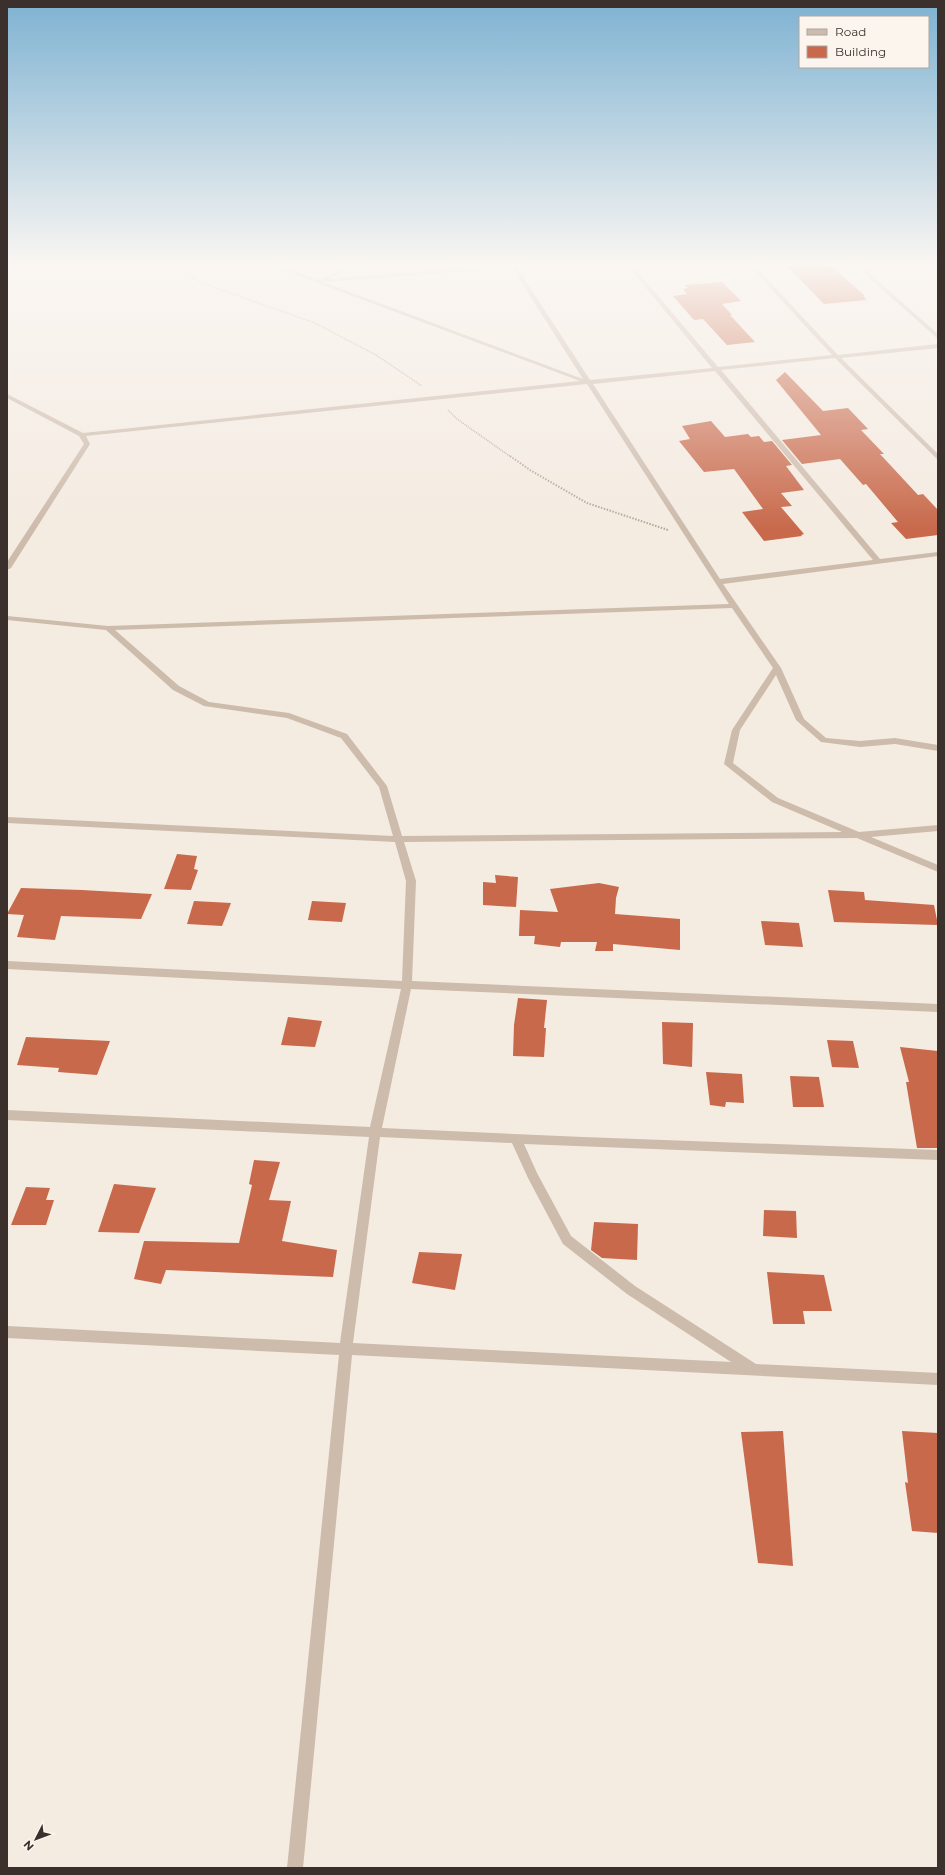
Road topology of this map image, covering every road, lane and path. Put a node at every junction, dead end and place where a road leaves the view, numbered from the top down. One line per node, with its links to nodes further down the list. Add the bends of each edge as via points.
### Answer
1 (511, 354): 8 (street)
2 (571, 354): 8 (street)
3 (703, 354): 7 (street)
4 (835, 354): 6 (street)
5 (862, 354): 6 (street)
6 (837, 356): 7 (street); 11 (street)
7 (716, 369): 8 (street); 13 (street)
8 (589, 382): 10 (street); 15 (street)
9 (7, 396): 10 (street)
10 (82, 435): 14 (street, via 87,444)
11 (938, 458)
12 (938, 554): 13 (street)
13 (878, 562): 15 (street)
14 (7, 568)
15 (718, 582): 16 (street)
16 (734, 606): 18 (street); 19 (street)
17 (7, 618): 18 (street)
18 (108, 628): 24 (street, via 176,688 207,704 290,716 344,736 383,786)
19 (777, 668): 20 (street, via 800,720 824,740 860,744 895,741); 23 (street, via 736,730 728,764 775,800)
20 (938, 748)
21 (7, 820): 24 (street)
22 (938, 828): 23 (street)
23 (858, 835): 24 (street); 25 (street)
24 (398, 839): 27 (street, via 411,881)
25 (938, 869)
26 (7, 965): 27 (street)
27 (407, 985): 28 (street); 30 (street)
28 (938, 1008)
29 (7, 1115): 30 (street)
30 (376, 1132): 31 (street); 34 (street)
31 (516, 1139): 32 (street); 35 (street, via 567,1240 631,1290)
32 (938, 1155)
33 (7, 1332): 34 (street)
34 (346, 1349): 35 (street); 37 (street)
35 (752, 1369): 36 (street)
36 (938, 1380)
37 (295, 1868)

